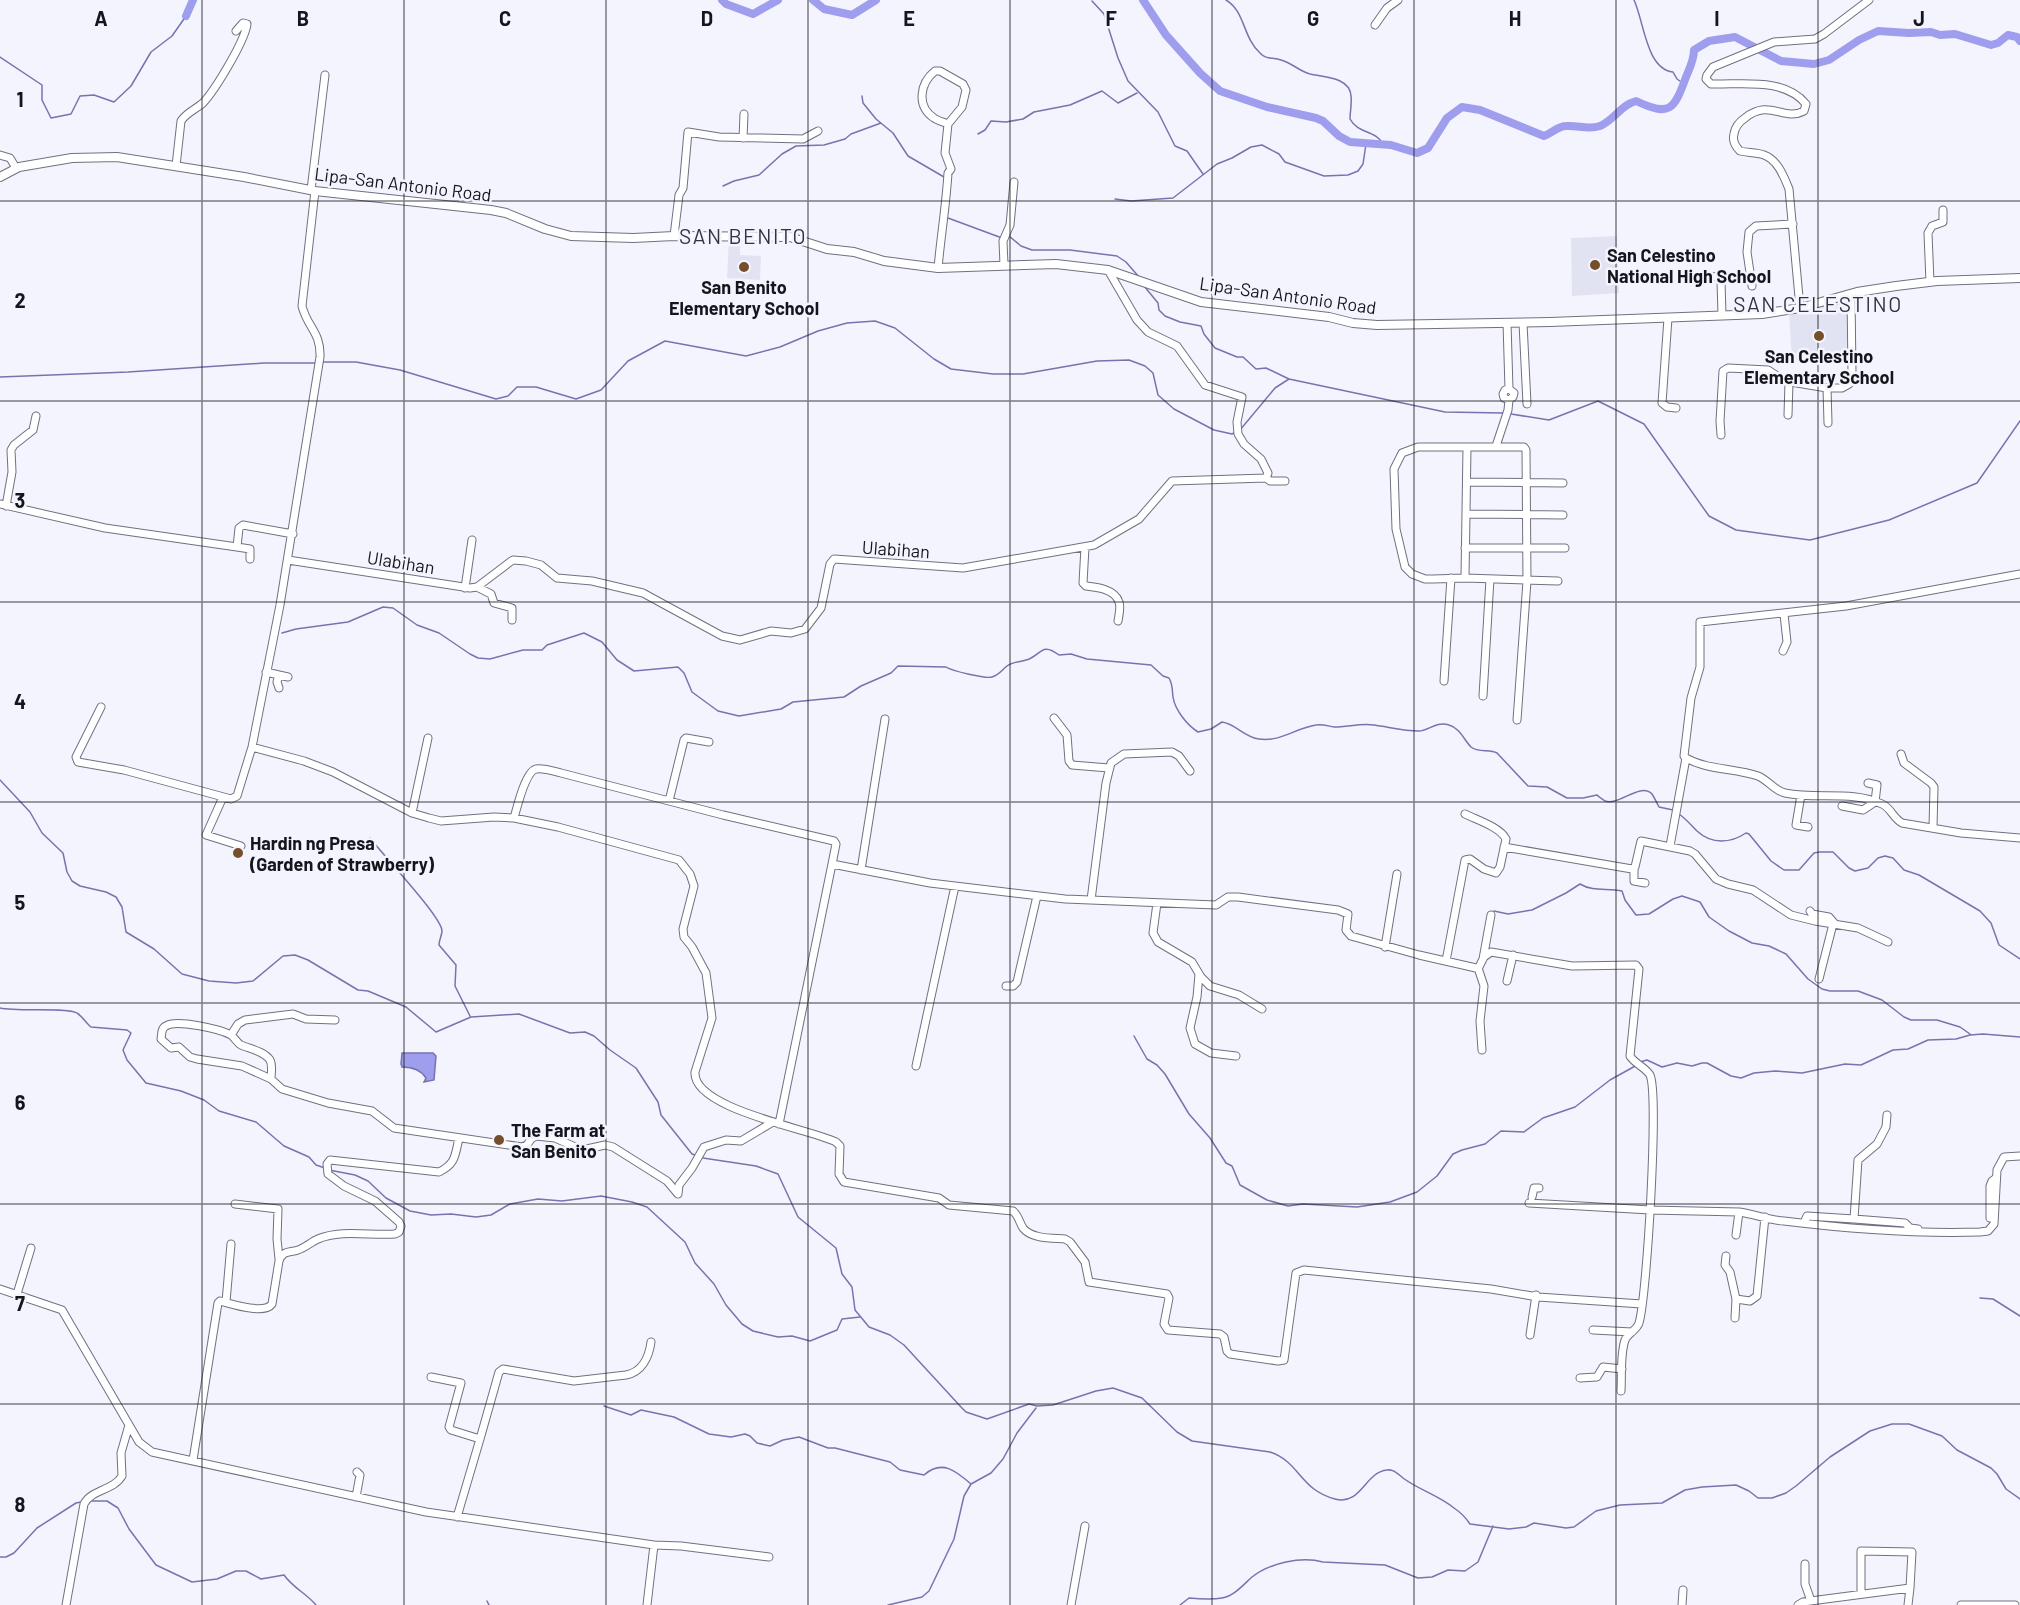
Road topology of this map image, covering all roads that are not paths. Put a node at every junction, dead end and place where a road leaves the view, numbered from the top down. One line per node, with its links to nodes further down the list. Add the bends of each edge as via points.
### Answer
1 (1398, 0): 3 (street)
2 (1869, 0): 17 (street, via 1815,39 1774,42 1713,66 1707,75 1711,84 1772,86 1792,93 1806,104 1804,111 1792,115 1759,110 1740,122 1733,136 1740,151 1765,155 1776,164 1789,189)
3 (1375, 25)
4 (236, 31): 11 (street, via 247,24 213,90 181,121)
5 (325, 75): 15 (street)
6 (744, 114): 9 (street)
7 (948, 124): 7 (street, via 934,118 921,96 935,71 963,84 966,90 962,107); 20 (street, via 945,153 951,169)
8 (818, 131): 9 (street, via 803,139)
9 (742, 138): 18 (street, via 688,132)
10 (0, 156): 12 (street, via 10,158)
11 (176, 166): 12 (main road, Lipa-San Antonio Road, via 95,157); 15 (main road, Lipa-San Antonio Road)
12 (16, 168): 13 (main road, Lipa-San Antonio Road)
13 (0, 177)
14 (1014, 182): 19 (street, via 1010,225 1003,241)
15 (313, 191): 18 (main road, Lipa-San Antonio Road, via 491,210 571,236); 51 (street, via 302,306 318,338 320,357)
16 (1943, 210): 24 (street, via 1943,222 1932,226 1928,233)
17 (1793, 224): 25 (street, via 1756,226 1749,232 1747,252); 27 (street)
18 (674, 236): 20 (main road, Lipa-San Antonio Road, via 790,237 884,261)
19 (1004, 265): 20 (main road, Lipa-San Antonio Road); 21 (main road, Lipa-San Antonio Road, via 1056,264)
20 (938, 268)
21 (1108, 270): 30 (main road, Lipa-San Antonio Road, via 1202,302 1353,323); 42 (street, via 1148,332 1177,346 1205,385 1242,397 1238,434 1261,459 1268,473)
22 (1706, 276): 28 (street, via 1721,281)
23 (2020, 278): 24 (main road, Lipa-San Antonio Road)
24 (1930, 282): 26 (main road, Lipa-San Antonio Road)
25 (1752, 286)
26 (1851, 294): 27 (main road, Lipa-San Antonio Road); 33 (street, via 1851,380 1847,386)
27 (1800, 308): 28 (main road, Lipa-San Antonio Road)
28 (1722, 315): 29 (main road, Lipa-San Antonio Road)
29 (1668, 318): 31 (main road, Lipa-San Antonio Road); 35 (street, via 1662,403)
30 (1507, 323): 31 (main road, Lipa-San Antonio Road); 40 (street, via 1509,389 1503,394 1509,400)
31 (1523, 323): 34 (street)
32 (1789, 382): 33 (street); 36 (street); 39 (street, via 1768,370 1725,369)
33 (1827, 388): 38 (street)
34 (1527, 404)
35 (1676, 408)
36 (1788, 415)
37 (36, 416): 47 (street, via 33,430 11,450 12,472)
38 (1827, 423)
39 (1721, 435)
40 (1496, 446): 41 (street); 45 (street, via 1526,448)
41 (1467, 447): 44 (street); 61 (street, via 1408,449 1401,453 1394,469 1396,529 1405,567 1425,579)
42 (1266, 478): 43 (street, Ulabihan); 54 (street, Ulabihan, via 1172,481 1139,519)
43 (1285, 482)
44 (1467, 482): 45 (street); 48 (street)
45 (1527, 482): 46 (street); 49 (street)
46 (1563, 483)
47 (3, 505): 53 (street, via 105,528)
48 (1466, 514): 49 (street); 55 (street)
49 (1527, 515): 50 (street); 56 (street)
50 (1563, 515)
51 (293, 534): 53 (street, via 243,525); 59 (street)
52 (472, 540): 67 (street)
53 (237, 546): 58 (street, via 250,549)
54 (1084, 547): 66 (street, Ulabihan, via 963,568 834,559 821,608 805,629 791,633 771,631 740,640 722,636 643,593 592,581 557,578 541,565 526,561 513,560); 70 (street, via 1084,585 1101,587 1118,598)
55 (1465, 548): 56 (street); 62 (street)
56 (1527, 548): 57 (street); 64 (street)
57 (1565, 548)
58 (250, 559)
59 (288, 560): 67 (street, Ulabihan); 72 (street)
60 (2020, 574): 68 (street)
61 (1451, 578): 62 (street); 75 (street)
62 (1465, 578): 63 (street)
63 (1490, 579): 64 (street); 77 (street)
64 (1527, 581): 65 (street); 81 (street)
65 (1558, 581)
66 (477, 587): 67 (street, Ulabihan); 69 (street, via 491,594 494,603 512,608)
67 (465, 588)
68 (1784, 614): 71 (street, via 1787,642); 86 (street, via 1700,622 1700,667 1691,698)
69 (513, 620)
70 (1118, 621)
71 (1783, 651)
72 (266, 672): 73 (street); 84 (street)
73 (279, 675): 74 (street); 76 (street)
74 (288, 677)
75 (1444, 681)
76 (279, 688)
77 (1483, 696)
78 (101, 707): 91 (street, via 76,757 78,762 124,770)
79 (885, 718): 106 (street)
80 (1054, 718): 87 (street, via 1067,735 1072,765)
81 (1517, 720)
82 (428, 738): 95 (street)
83 (709, 742): 92 (street, via 684,740)
84 (252, 747): 91 (street, via 237,796); 95 (street, via 333,772)
85 (1901, 754): 99 (street, via 1904,764 1934,787)
86 (1686, 758): 90 (street, via 1758,777 1781,792); 102 (street)
87 (1109, 768): 88 (street, via 1114,759 1124,754 1172,752); 111 (street)
88 (1190, 771)
89 (1868, 783): 93 (street, via 1877,785)
90 (1801, 795): 93 (street, via 1841,795); 98 (street, via 1796,825)
91 (223, 797): 101 (street, via 206,835)
92 (669, 801): 97 (street, via 538,769 528,777); 104 (street, via 830,838 836,844)
93 (1875, 802): 94 (street, via 1863,810); 99 (street, via 1884,805 1902,823)
94 (1842, 806)
95 (412, 813): 97 (street, via 441,821)
96 (1465, 814): 103 (street, via 1506,837)
97 (514, 818): 134 (street, via 680,860 694,886 684,937 706,973 712,1018 694,1077 711,1096)
98 (1808, 827)
99 (1933, 827): 100 (street)
100 (2020, 838)
101 (241, 846)
102 (1670, 846): 105 (street, via 1640,842); 115 (street, via 1695,854 1722,882 1752,890 1791,915)
103 (1504, 847): 105 (street); 120 (street, via 1496,873 1465,860)
104 (832, 864): 106 (street); 134 (street)
105 (1634, 869): 108 (street, via 1634,880)
106 (861, 870): 109 (street)
107 (1397, 874): 117 (street)
108 (1645, 883)
109 (955, 886): 110 (street); 131 (street)
110 (1037, 896): 111 (street); 125 (street, via 1017,982)
111 (1091, 900): 112 (street)
112 (1157, 903): 117 (street, via 1216,905 1228,897 1238,897 1345,911 1347,934); 122 (street, via 1154,938 1188,959)
113 (1810, 911): 115 (street, via 1829,917)
114 (1491, 915): 119 (street)
115 (1834, 924): 116 (street, via 1858,927); 123 (street)
116 (1888, 942)
117 (1385, 946): 120 (street)
118 (1512, 955): 119 (street, via 1491,952); 124 (street); 140 (street, via 1572,966 1636,965 1639,969 1630,1056 1652,1082)
119 (1483, 959): 121 (street)
120 (1446, 961): 121 (street)
121 (1478, 968): 129 (street, via 1484,986)
122 (1199, 974): 126 (street, via 1215,989 1239,995); 130 (street, via 1190,1028 1195,1044 1211,1053)
123 (1819, 979)
124 (1507, 981)
125 (1006, 986)
126 (1262, 1009)
127 (335, 1020): 128 (street, via 306,1019 292,1014 245,1020)
128 (231, 1035): 132 (street, via 239,1044 269,1059); 132 (street, via 194,1025 172,1024 162,1029 161,1039 190,1057 242,1066)
129 (1482, 1050)
130 (1236, 1056)
131 (916, 1066)
132 (271, 1079): 135 (street, via 282,1089 372,1111 394,1128)
133 (1887, 1115): 143 (street, via 1877,1144 1858,1160)
134 (776, 1123): 135 (street, via 741,1141 726,1140 704,1147 679,1185 678,1194 667,1181 613,1147 582,1150 540,1136 525,1147); 152 (street, via 836,1142 840,1146 839,1174 844,1182 939,1198 950,1204 1013,1211 1026,1232 1070,1242 1085,1262 1089,1282 1164,1293 1169,1298 1166,1329 1222,1335 1227,1351 1234,1356 1284,1360 1291,1297 1299,1270)
135 (459, 1138): 149 (street, via 454,1160 439,1172 330,1160 328,1174 375,1201 399,1222 399,1232 319,1238 297,1251 285,1252)
136 (2020, 1156): 137 (street, via 2004,1157)
137 (1996, 1178): 143 (street, via 1990,1184 1990,1222 1986,1229 1913,1228 1902,1222); 144 (street, via 1994,1224 1988,1232 1926,1233)
138 (1539, 1188): 140 (street, via 1534,1188 1531,1201)
139 (235, 1204): 149 (street, via 278,1209)
140 (1650, 1210): 141 (street); 155 (street)
141 (1739, 1212): 142 (street); 145 (street)
142 (1765, 1217): 144 (street); 153 (street, via 1757,1296)
143 (1854, 1219): 144 (street, via 1807,1216)
144 (1804, 1223)
145 (1736, 1235)
146 (231, 1244): 154 (street)
147 (31, 1248): 151 (street)
148 (1725, 1256): 153 (street)
149 (279, 1261): 154 (street, via 270,1308)
150 (0, 1289): 151 (street)
151 (17, 1294): 165 (street, via 65,1314)
152 (1536, 1295): 155 (street); 159 (street)
153 (1736, 1299): 156 (street)
154 (226, 1302): 167 (street, via 218,1303)
155 (1642, 1304): 158 (street, via 1639,1325)
156 (1735, 1318)
157 (1593, 1330): 158 (street)
158 (1632, 1332): 161 (street, via 1624,1342)
159 (1530, 1335)
160 (651, 1342): 166 (street, via 643,1363 626,1375 574,1381 503,1369)
161 (1622, 1369): 163 (street, via 1603,1367 1598,1377); 164 (street)
162 (431, 1377): 166 (street, via 461,1383 449,1427)
163 (1580, 1378)
164 (1621, 1391)
165 (129, 1425): 167 (street, via 139,1442 152,1452); 179 (street, via 121,1453 122,1476 116,1484 86,1500)
166 (480, 1439): 170 (street)
167 (193, 1460): 169 (street)
168 (357, 1472): 169 (street, via 360,1474)
169 (356, 1497): 170 (street)
170 (457, 1517): 172 (street)
171 (1085, 1526): 181 (street)
172 (654, 1545): 173 (street); 180 (street)
173 (769, 1557)
174 (1805, 1564): 178 (street, via 1805,1584)
175 (1910, 1588): 177 (street); 177 (street, via 1912,1552 1861,1551); 184 (street)
176 (1683, 1590): 182 (street)
177 (1861, 1594): 178 (street)
178 (1811, 1601): 183 (street)
179 (66, 1605)
180 (647, 1605)
181 (1071, 1605)
182 (1682, 1605)
183 (1798, 1605)
184 (1908, 1605)
185 (1961, 1605): 186 (street)
186 (2003, 1605): 187 (street)
187 (2015, 1605)

